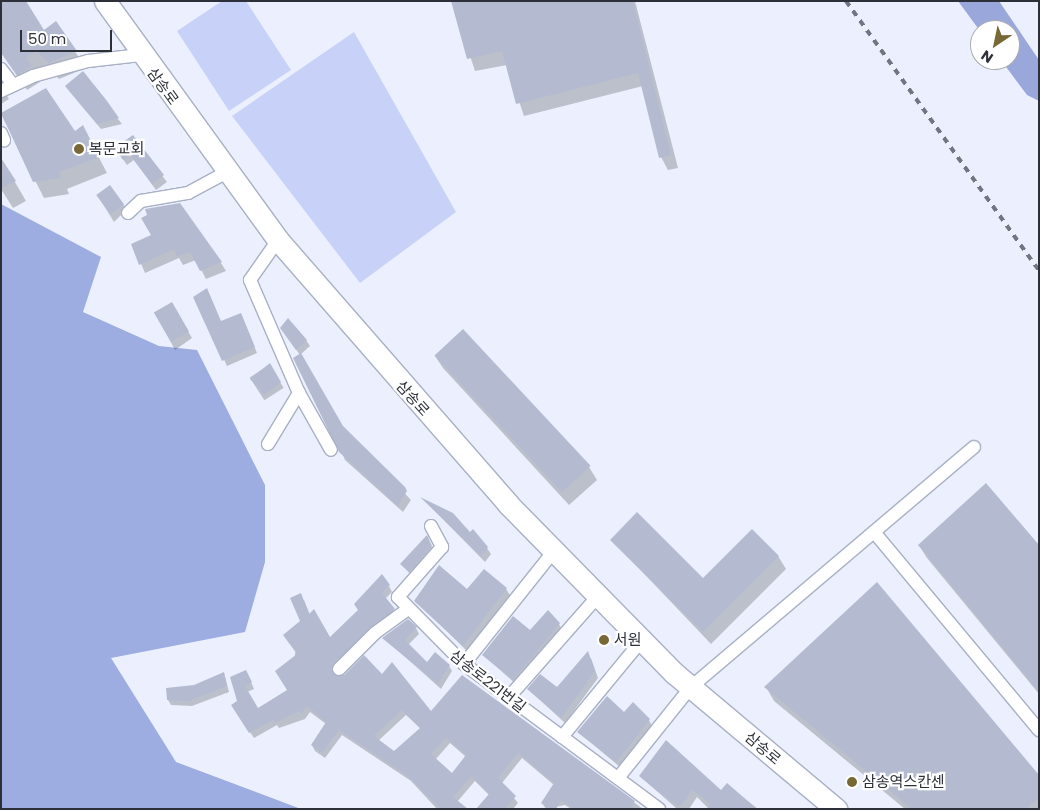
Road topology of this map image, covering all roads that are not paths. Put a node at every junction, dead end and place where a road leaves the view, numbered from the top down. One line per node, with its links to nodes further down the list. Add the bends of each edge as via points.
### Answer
1 (105, 1): 2 (main road, 삼송로)
2 (141, 55): 4 (street, via 88,61); 6 (main road, 삼송로)
3 (1, 69): 4 (street)
4 (13, 85): 5 (street)
5 (1, 92)
6 (227, 172): 7 (street, via 188,193 141,201); 8 (main road, 삼송로)
7 (128, 213)
8 (278, 240): 9 (street, via 250,280); 15 (main road, 삼송로, via 404,388)
9 (299, 393): 10 (street); 12 (street)
10 (268, 444)
11 (974, 447): 14 (street)
12 (331, 450)
13 (431, 526): 17 (street, via 442,547 398,598)
14 (874, 532): 21 (street); 23 (street)
15 (554, 551): 16 (main road, 삼송로); 19 (street)
16 (598, 596): 18 (main road, 삼송로); 22 (street)
17 (408, 609): 19 (street, 삼송로221번길); 20 (street, via 375,633)
18 (642, 640): 21 (main road, 삼송로); 24 (street)
19 (464, 664): 22 (street, 삼송로221번길)
20 (339, 669)
21 (690, 687): 25 (street); 27 (main road, 삼송로)
22 (509, 697): 24 (street, 삼송로221번길)
23 (1039, 730)
24 (562, 737): 25 (street, 삼송로221번길)
25 (618, 778): 26 (street, 삼송로221번길)
26 (659, 809)
27 (836, 809)

